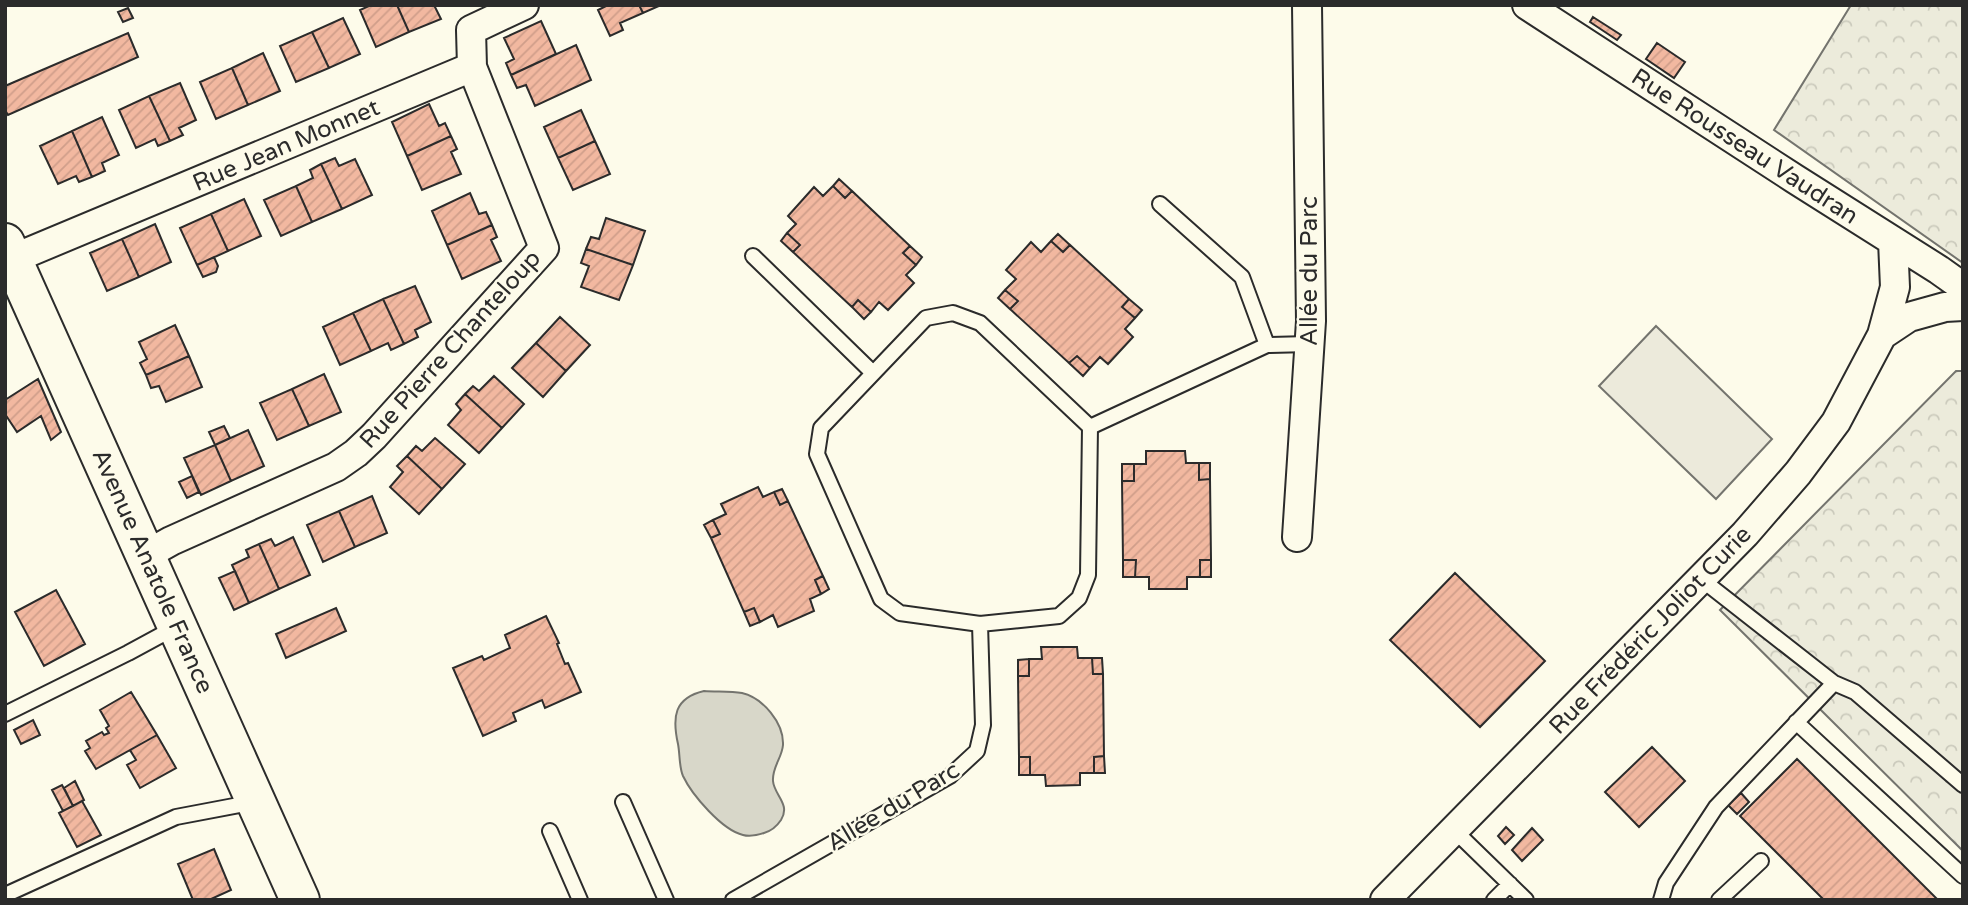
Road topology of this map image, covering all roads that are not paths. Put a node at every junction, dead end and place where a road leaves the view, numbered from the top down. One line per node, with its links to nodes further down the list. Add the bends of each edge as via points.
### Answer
1 (524, 5): 4 (street, via 471,30)
2 (1307, 5): 12 (street, Allée du Parc)
3 (1527, 5): 6 (street, Rue Rousseau Vaudran)
4 (471, 67): 7 (street, Rue Jean Monnet); 17 (street, Rue Pierre Chanteloup, via 544,248 356,453 336,467)
5 (1160, 204): 13 (lane, via 1242,278)
6 (1893, 241): 9 (street, Rue Rousseau Vaudran); 11 (street, Rue Frédéric Joliot Curie, via 1895,287)
7 (8, 255): 17 (main road, Avenue Anatole France)
8 (753, 256): 14 (lane)
9 (1963, 287)
10 (1963, 306): 11 (street, Rue Frédéric Joliot Curie, via 1909,317)
11 (1882, 335): 18 (street, Rue Frédéric Joliot Curie, via 1836,422 1786,487)
12 (1309, 344): 13 (lane); 16 (street, Allée du Parc)
13 (1267, 345): 15 (lane)
14 (873, 373): 15 (lane, via 926,318 953,313 980,323); 19 (lane, via 821,428 817,454 881,599 900,613)
15 (1090, 427): 19 (lane, via 1088,575 1079,598 1059,616)
16 (1297, 537)
17 (146, 555): 20 (main road, Avenue Anatole France)
18 (1701, 579): 21 (lane); 27 (street, Rue Frédéric Joliot Curie)
19 (980, 624): 36 (lane, Allée du Parc, via 983,725 976,751 950,776)
20 (178, 626): 22 (lane); 25 (main road, Avenue Anatole France)
21 (1834, 683): 23 (lane); 24 (lane, via 1855,692)
22 (5, 714)
23 (1796, 722): 30 (lane); 40 (lane, via 1716,807 1666,883)
24 (1962, 784)
25 (255, 802): 32 (lane, via 176,817); 33 (main road, Avenue Anatole France)
26 (623, 802): 35 (lane)
27 (1454, 830): 31 (lane); 37 (street, Rue Frédéric Joliot Curie)
28 (550, 831): 34 (lane)
29 (1760, 861): 41 (lane)
30 (1963, 876)
31 (1510, 884): 38 (lane); 39 (lane)
32 (5, 895)
33 (300, 900)
34 (580, 900)
35 (666, 900)
36 (733, 900)
37 (1385, 900)
38 (1494, 900)
39 (1526, 900)
40 (1661, 900)
41 (1719, 900)

